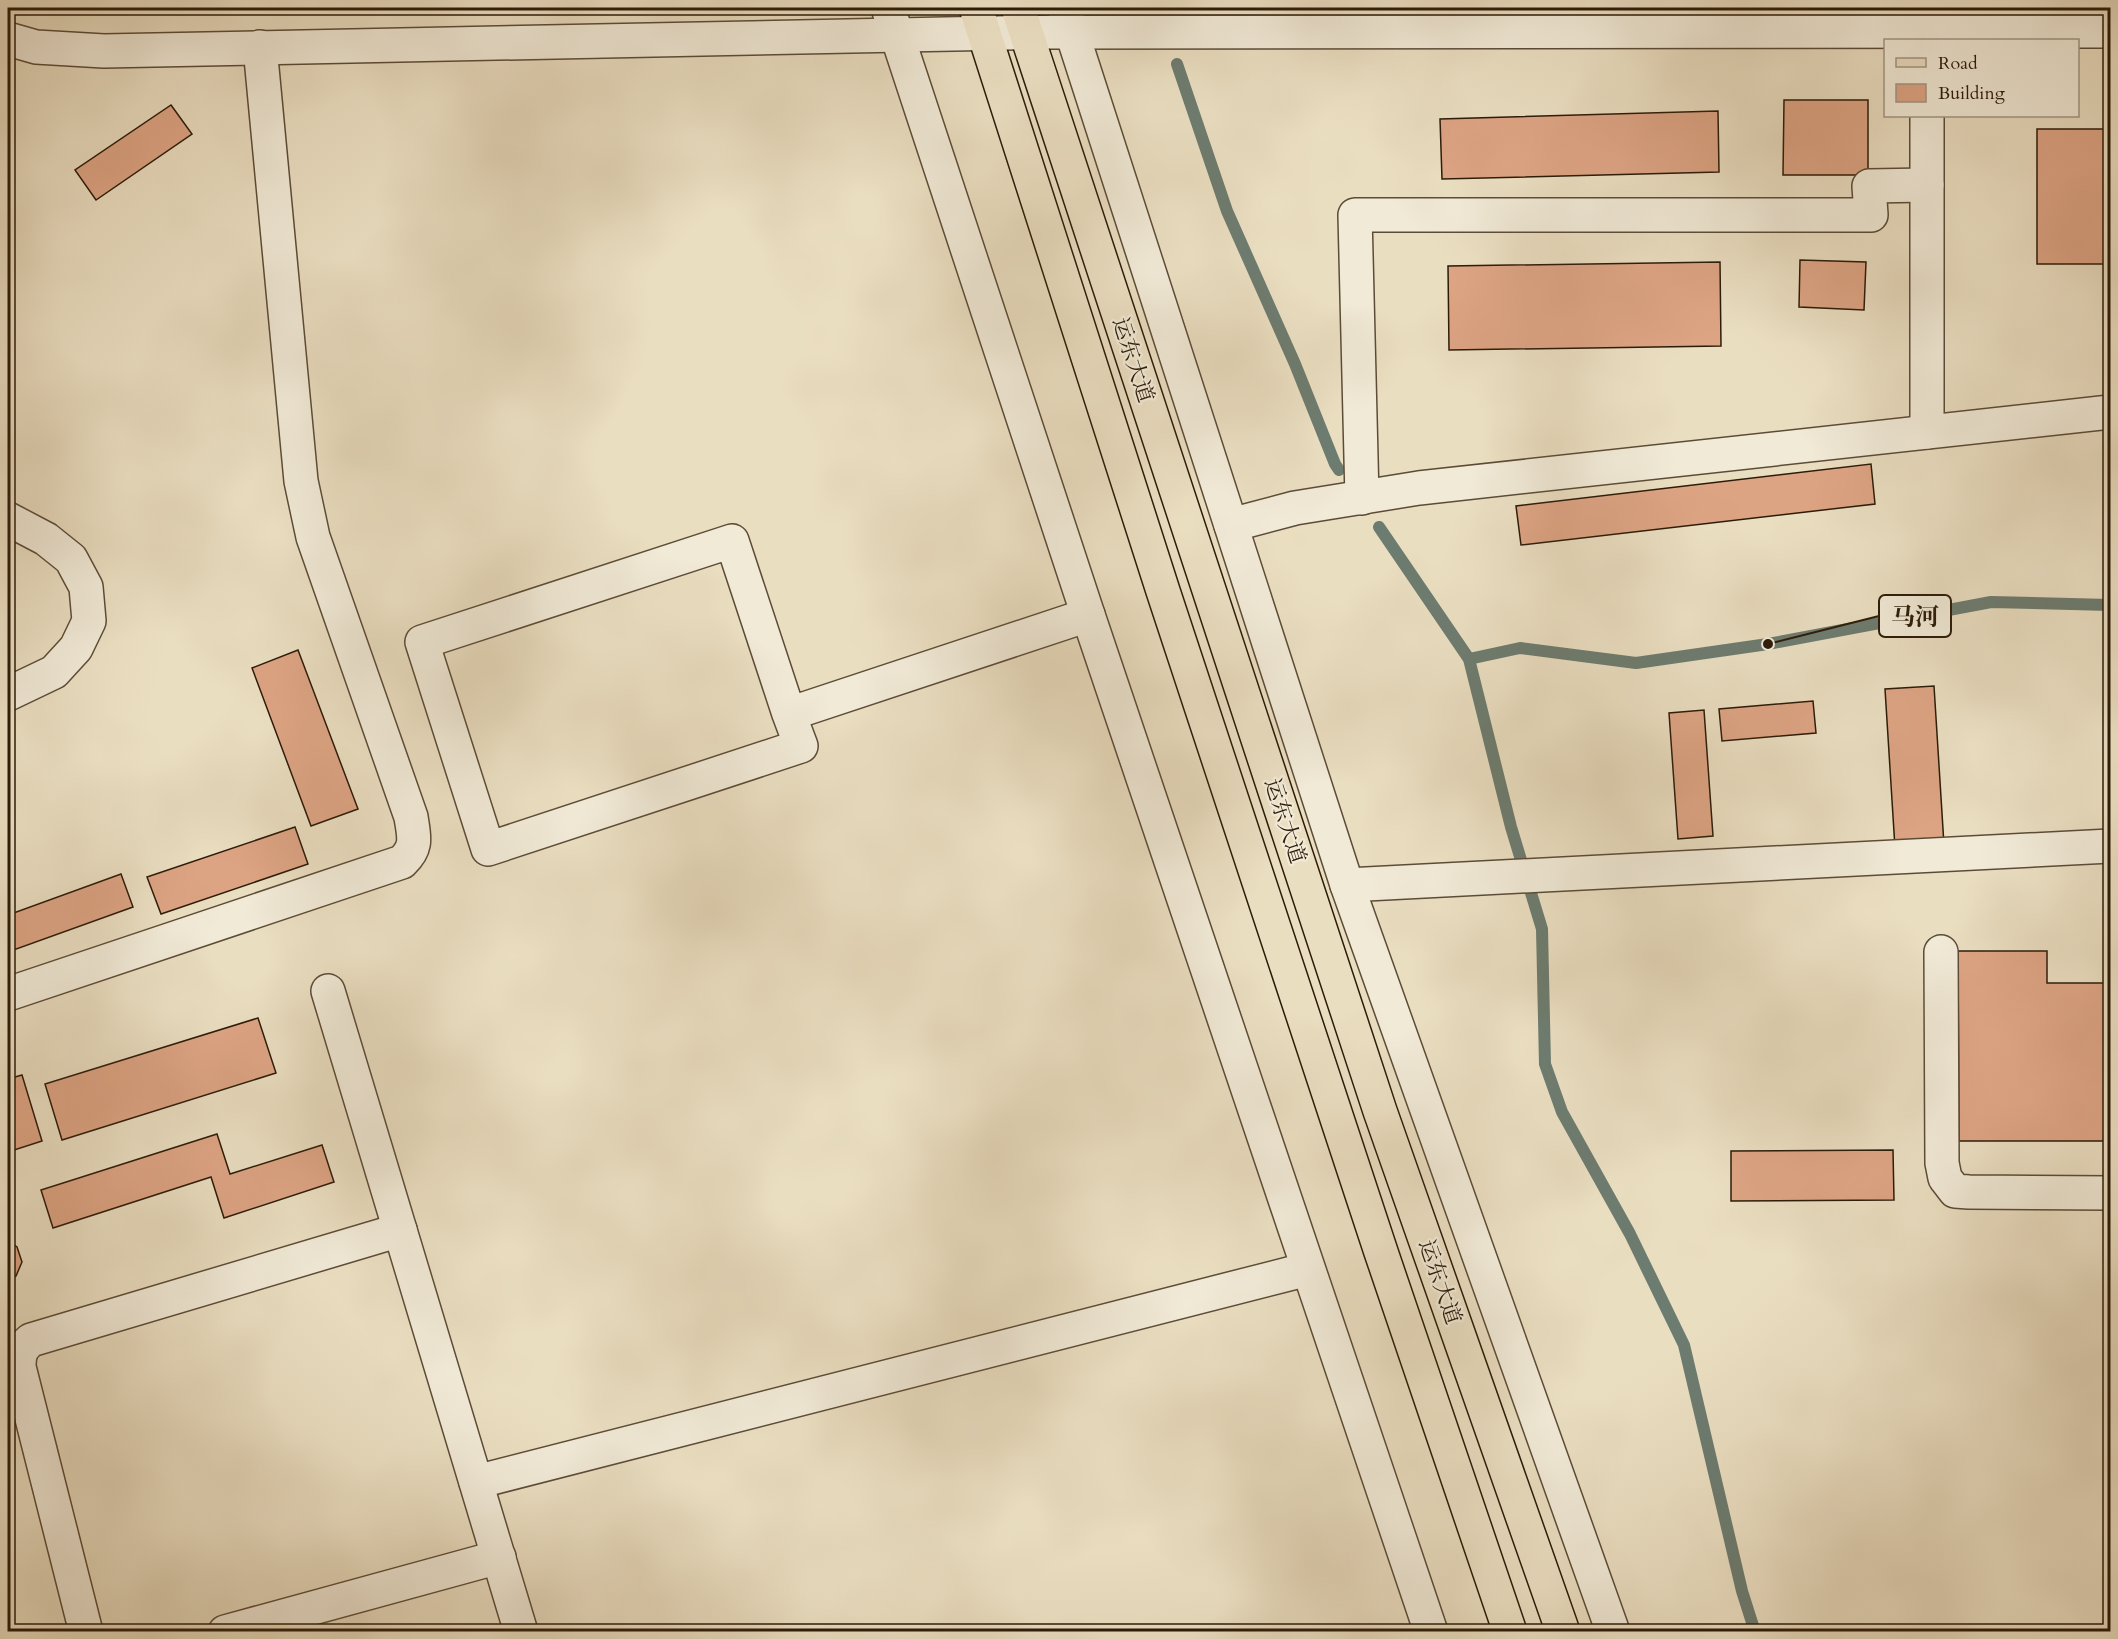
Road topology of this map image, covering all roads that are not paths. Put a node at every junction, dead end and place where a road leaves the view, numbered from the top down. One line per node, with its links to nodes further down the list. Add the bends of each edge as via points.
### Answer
1 (1022, 20): 2 (lane); 4 (lane); 34 (main road, 运东大道, via 1380,1111)
2 (1068, 20): 6 (lane); 15 (lane)
3 (892, 21): 4 (lane); 8 (lane); 16 (lane)
4 (981, 21): 33 (main road, 运东大道, via 1163,591)
5 (2110, 30): 6 (lane)
6 (1928, 36)
7 (8, 39): 8 (lane, via 36,47 104,51)
8 (260, 47): 23 (lane, via 301,481 313,537 415,838 411,853 402,862)
9 (1927, 117): 10 (lane)
10 (1927, 185): 12 (lane); 13 (lane, via 1869,186 1871,215 1354,215)
11 (2110, 412): 12 (lane)
12 (1927, 432): 13 (lane, via 1419,488)
13 (1362, 498): 15 (lane, via 1295,508)
14 (8, 519): 17 (lane, via 46,539 71,559 86,587 88,621 76,648 54,672)
15 (1231, 525): 20 (lane)
16 (1088, 615): 18 (lane); 26 (lane)
17 (8, 694)
18 (789, 714): 18 (lane, via 732,541 422,642 488,849 801,746)
19 (2110, 846): 20 (lane)
20 (1347, 885): 35 (lane)
21 (1941, 952): 24 (lane, via 1942,1163 1955,1191)
22 (328, 991): 25 (lane)
23 (8, 994)
24 (2110, 1193)
25 (400, 1230): 27 (lane); 29 (lane, via 31,1340 23,1347 19,1367)
26 (1308, 1269): 27 (lane); 32 (lane)
27 (476, 1482): 28 (lane)
28 (499, 1557): 30 (lane); 31 (lane)
29 (86, 1632)
30 (225, 1632)
31 (521, 1632)
32 (1431, 1632)
33 (1510, 1632)
34 (1563, 1632)
35 (1613, 1632)

